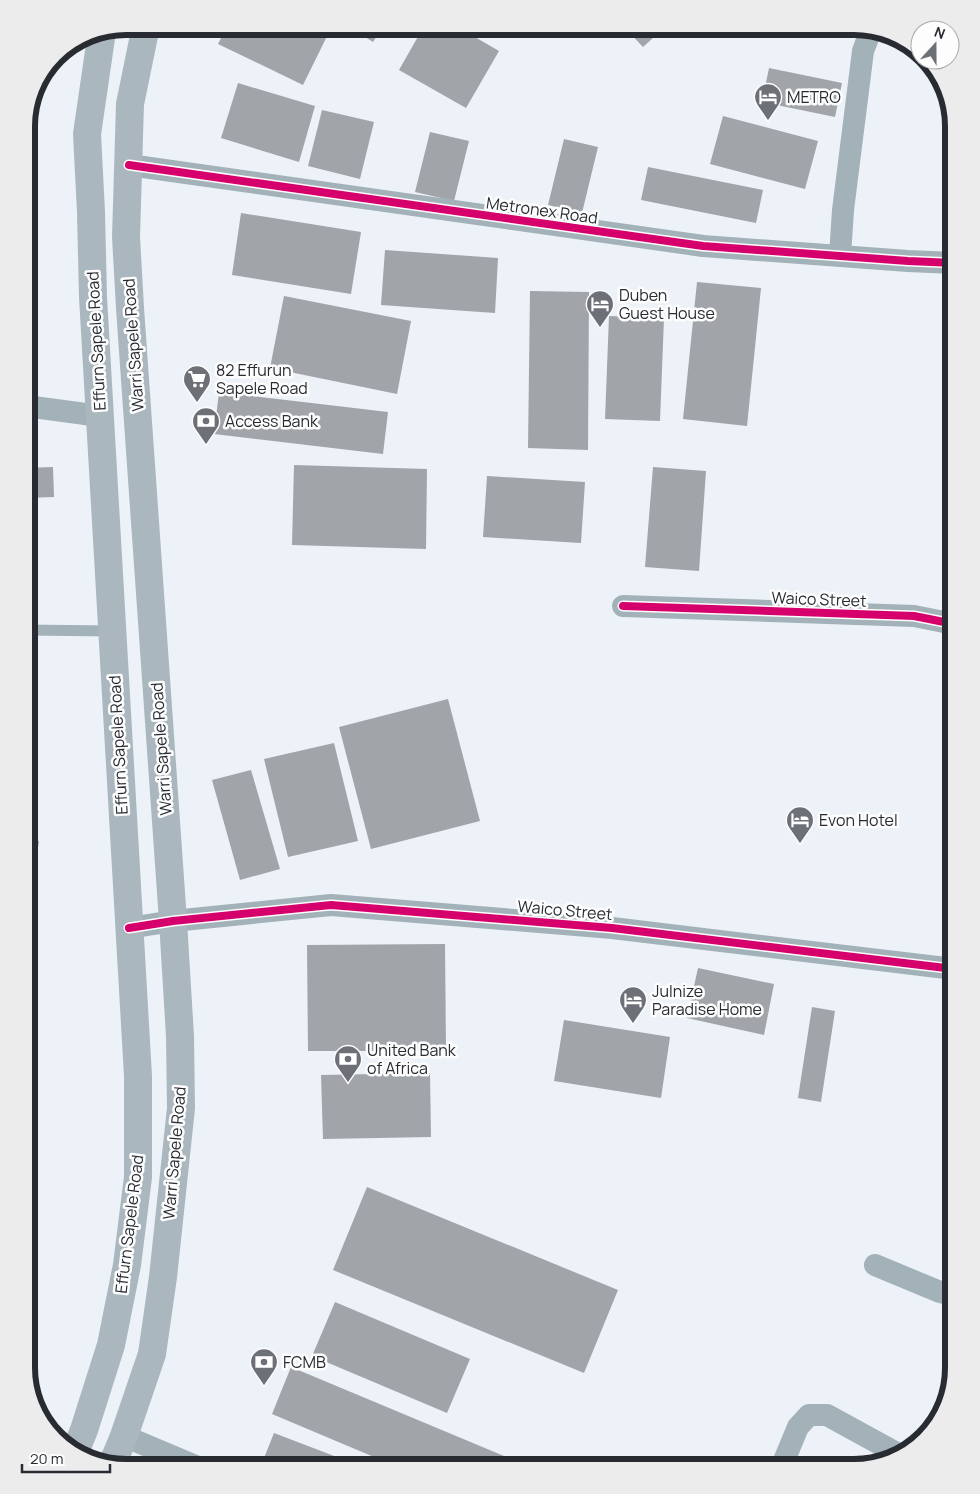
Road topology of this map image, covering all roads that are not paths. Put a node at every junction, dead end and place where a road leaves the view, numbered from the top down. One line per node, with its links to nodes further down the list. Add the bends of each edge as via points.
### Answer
1 (144, 35): 4 (highway, Warri Sapele Road, via 130,104)
2 (868, 36): 5 (street, via 862,51)
3 (101, 38): 8 (highway, Effurn Sapele Road, via 87,134)
4 (129, 165): 5 (street, Metronex Road, via 703,246); 13 (highway, Warri Sapele Road, via 126,237 130,308)
5 (840, 256): 6 (street, Metronex Road)
6 (945, 262)
7 (35, 407): 8 (street)
8 (100, 416): 12 (highway, Effurn Sapele Road)
9 (623, 606): 10 (street, Waico Street, via 914,616)
10 (945, 622)
11 (35, 630): 12 (lane)
12 (112, 631): 14 (highway, Effurn Sapele Road)
13 (173, 921): 14 (street, Waico Street); 15 (street, Waico Street, via 331,906 612,928); 18 (highway, Warri Sapele Road, via 180,1036 180,1108 152,1354)
14 (129, 928): 19 (highway, Effurn Sapele Road, via 138,1076 138,1177 127,1265 111,1345)
15 (945, 968)
16 (875, 1265): 17 (street)
17 (945, 1293)
18 (124, 1436): 21 (highway, Warri Sapele Road); 22 (street)
19 (78, 1445)
20 (891, 1451): 23 (street, via 827,1415 809,1415 798,1427)
21 (115, 1458)
22 (179, 1459)
23 (785, 1459)

